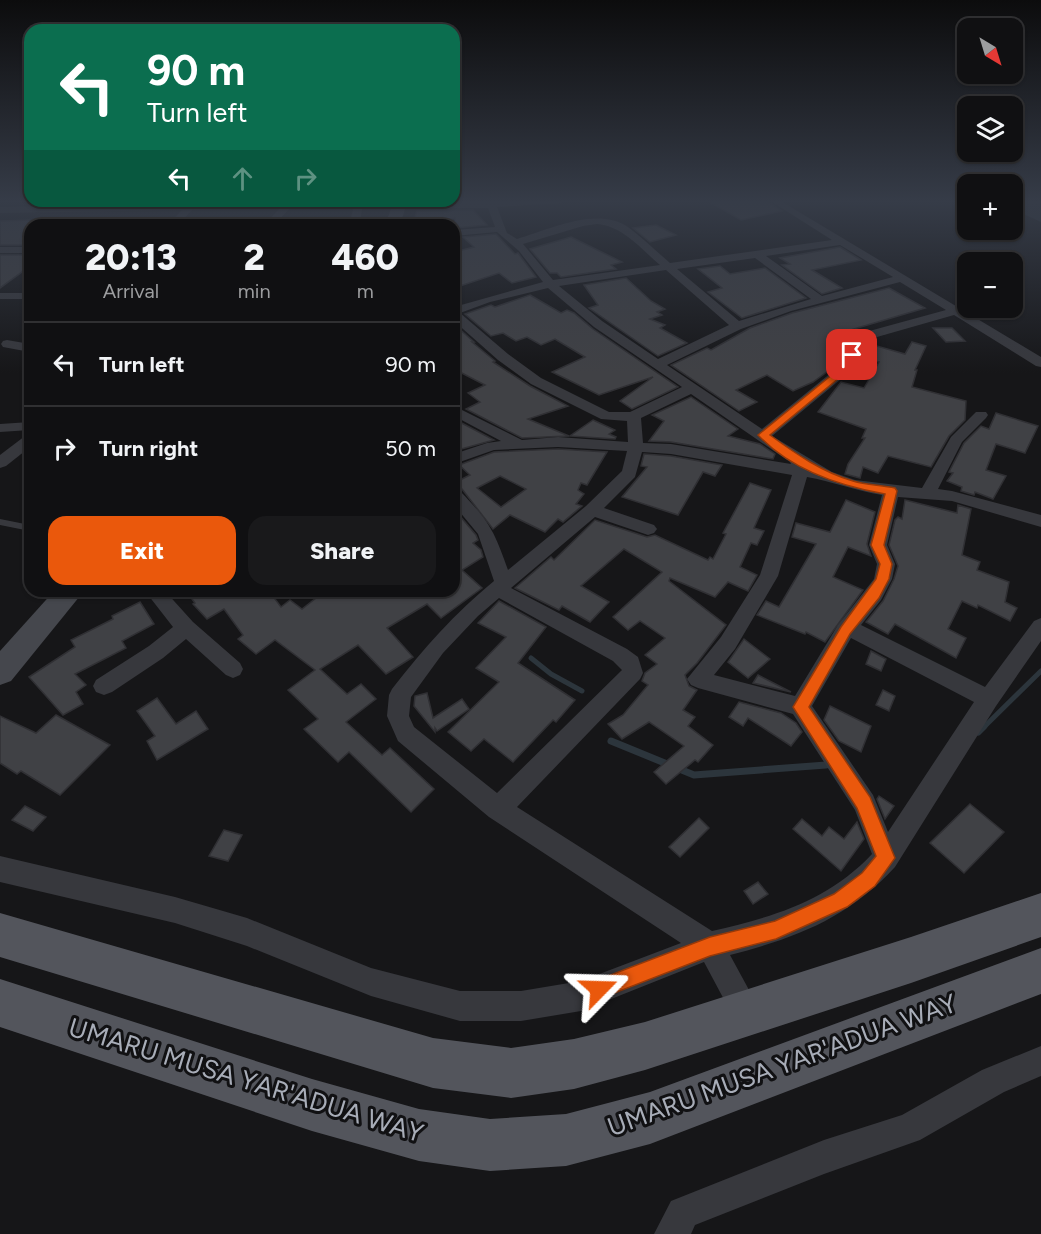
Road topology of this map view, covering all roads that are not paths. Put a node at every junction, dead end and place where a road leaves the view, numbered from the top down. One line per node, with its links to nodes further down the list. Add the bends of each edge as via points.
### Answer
1 (530, 258): 8 (street)
2 (658, 258): 6 (street)
3 (733, 258): 6 (street)
4 (762, 258): 11 (street)
5 (868, 258): 7 (street)
6 (669, 267): 8 (street); 16 (street)
7 (903, 278): 11 (street); 13 (street)
8 (550, 284): 12 (street); 20 (street, via 598,324)
9 (0, 296): 10 (street)
10 (24, 296)
11 (820, 300): 16 (street)
12 (460, 311)
13 (957, 311): 27 (street, via 866,336 842,371)
14 (460, 318): 24 (street, via 536,381 606,416)
15 (968, 318): 19 (street)
16 (737, 326): 20 (street)
17 (7, 344): 18 (street)
18 (24, 347)
19 (1041, 363)
20 (659, 364): 21 (street)
21 (693, 387): 24 (street); 27 (street)
22 (460, 413): 28 (street)
23 (981, 415): 35 (street, via 956,440)
24 (634, 416): 30 (street)
25 (24, 426): 26 (street)
26 (0, 428)
27 (764, 435): 33 (street)
28 (517, 443): 30 (street); 31 (street, via 492,446)
29 (24, 444): 32 (street)
30 (636, 447): 33 (street); 37 (street, via 629,474)
31 (460, 457)
32 (0, 463)
33 (799, 466): 34 (street, via 854,485); 54 (street, via 768,576 728,643 698,679)
34 (891, 491): 35 (street); 47 (street, via 878,545 886,564 883,579)
35 (928, 494): 38 (street, via 985,503)
36 (460, 505): 42 (street, via 487,534)
37 (592, 510): 41 (street); 42 (street)
38 (1041, 521)
39 (0, 522): 40 (lane)
40 (24, 527)
41 (648, 528)
42 (501, 587): 55 (street, via 436,647 400,695 398,716 406,734); 55 (street, via 620,655 631,663 633,673)
43 (57, 597): 49 (main road)
44 (65, 597): 51 (main road)
45 (159, 597): 48 (street)
46 (1041, 626): 53 (street)
47 (848, 627): 53 (street); 54 (street)
48 (186, 628): 50 (street); 52 (street)
49 (0, 660)
50 (233, 669)
51 (0, 672)
52 (105, 686)
53 (988, 699): 56 (street)
54 (800, 707): 56 (street, via 864,803)
55 (498, 809): 60 (street)
56 (886, 858): 60 (street, via 868,879 840,901 776,930)
57 (0, 869): 60 (street, via 237,928 371,982 460,1006 521,1006 581,996)
58 (1041, 915): 63 (main road)
59 (0, 935): 63 (main road, via 433,1063 511,1073 574,1064 645,1046)
60 (710, 946): 63 (street)
61 (1041, 971): 62 (main road, UMARU MUSA YAR'ADUA WAY, via 650,1118 566,1140 490,1145 419,1136 312,1105)
62 (0, 1003)
63 (746, 1012)
64 (1041, 1061): 65 (street, via 993,1081 909,1130 824,1157 683,1213)
65 (672, 1234)

